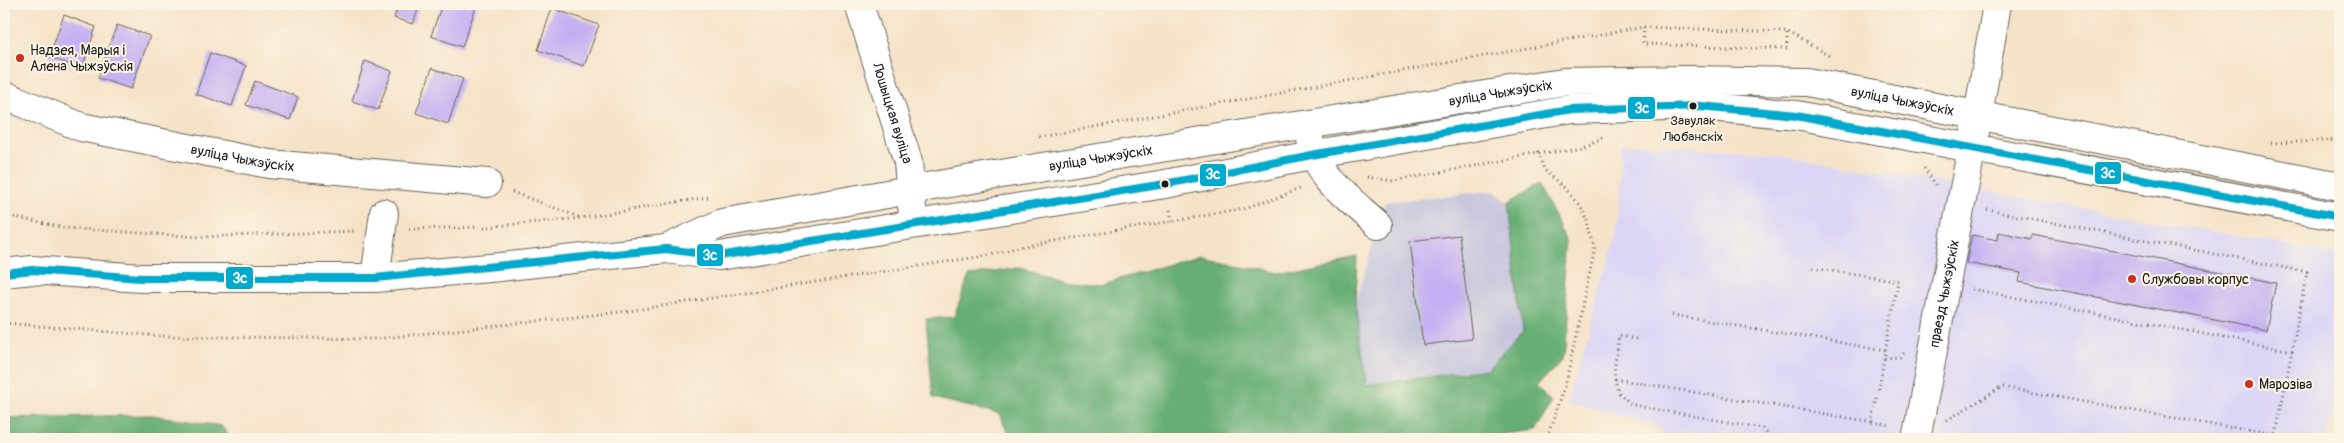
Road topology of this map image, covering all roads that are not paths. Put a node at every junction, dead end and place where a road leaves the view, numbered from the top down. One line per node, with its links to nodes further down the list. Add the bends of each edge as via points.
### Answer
1 (859, 4): 10 (street, Лошыцкая вуліца, via 908,162)
2 (1997, 4): 4 (street, праезд Чыжэўскіх)
3 (4, 95): 8 (street, вуліца Чыжэўскіх, via 81,127 269,164)
4 (1978, 116): 5 (street, вуліца Чыжэўскіх, via 1806,82 1690,80 1565,82); 6 (street, праезд Чыжэўскіх); 9 (street, вуліца Чыжэўскіх)
5 (1307, 124): 7 (street); 10 (street, вуліца Чыжэўскіх)
6 (1971, 148): 7 (street, вуліца Чыжэўскіх, via 1796,115 1700,106 1569,110); 11 (street, вуліца Чыжэўскіх); 20 (street, праезд Чыжэўскіх)
7 (1312, 154): 13 (street, вуліца Чыжэўскіх, via 1166,184); 14 (street, via 1328,178)
8 (487, 183)
9 (2340, 186)
10 (910, 189): 13 (street, Лошыцкая вуліца); 15 (street, вуліца Чыжэўскіх, via 722,223)
11 (2340, 217)
12 (383, 221): 19 (street)
13 (913, 224): 15 (street, вуліца Чыжэўскіх, via 719,256)
14 (1378, 225)
15 (666, 249): 19 (street, вуліца Чыжэўскіх)
16 (4, 259): 17 (street, вуліца Чыжэўскіх)
17 (32, 270): 18 (street, вуліца Чыжэўскіх); 19 (street, вуліца Чыжэўскіх, via 141,278)
18 (4, 273)
19 (375, 278)
20 (1916, 435)

